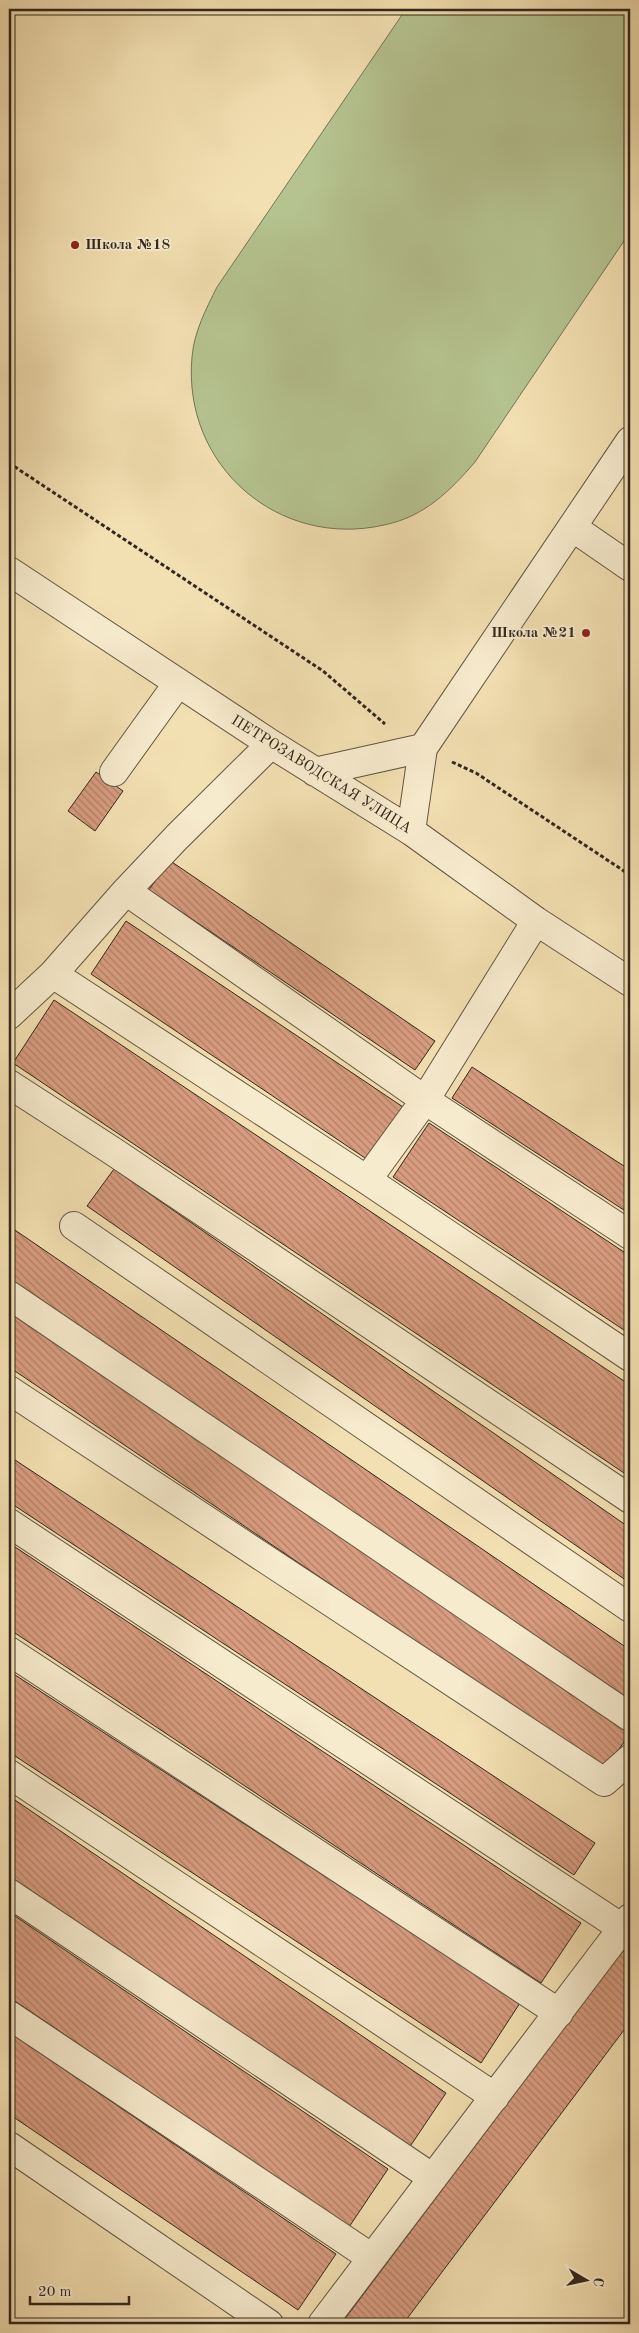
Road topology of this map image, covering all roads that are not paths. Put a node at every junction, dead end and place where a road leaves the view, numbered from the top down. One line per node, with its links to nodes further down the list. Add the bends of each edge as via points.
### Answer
1 (630, 441): 2 (street)
2 (572, 527): 3 (street); 7 (street)
3 (630, 567)
4 (9, 571): 5 (street, ПЕТРОЗАВОДСКАЯ УЛИЦА)
5 (178, 682): 6 (street, ПЕТРОЗАВОДСКАЯ УЛИЦА); 8 (street)
6 (271, 744): 9 (street, ПЕТРОЗАВОДСКАЯ УЛИЦА); 11 (street)
7 (423, 748): 9 (street); 10 (street)
8 (114, 772)
9 (315, 772): 10 (street, ПЕТРОЗАВОДСКАЯ УЛИЦА)
10 (411, 831): 12 (street, ПЕТРОЗАВОДСКАЯ УЛИЦА)
11 (126, 891): 13 (street); 17 (street)
12 (536, 921): 14 (street, ПЕТРОЗАВОДСКАЯ УЛИЦА); 17 (street)
13 (53, 974): 15 (street); 18 (street)
14 (630, 982)
15 (9, 1015)
16 (9, 1084): 24 (street, via 123,1157)
17 (425, 1100): 18 (street); 20 (street)
18 (367, 1180): 22 (street)
19 (74, 1226): 26 (street)
20 (630, 1235)
21 (9, 1295): 28 (street)
22 (630, 1357)
23 (9, 1390): 29 (street, via 604,1782)
24 (630, 1499)
25 (9, 1523): 32 (street)
26 (630, 1608)
27 (9, 1651): 33 (street)
28 (630, 1717)
29 (630, 1760)
30 (9, 1774): 35 (street)
31 (9, 1893): 37 (street)
32 (626, 1923): 33 (street)
33 (559, 2012): 35 (street)
34 (9, 2014): 38 (street)
35 (495, 2096): 37 (street)
36 (9, 2146): 39 (street)
37 (433, 2178): 38 (street)
38 (372, 2258): 40 (street)
39 (269, 2324)
40 (322, 2324)

